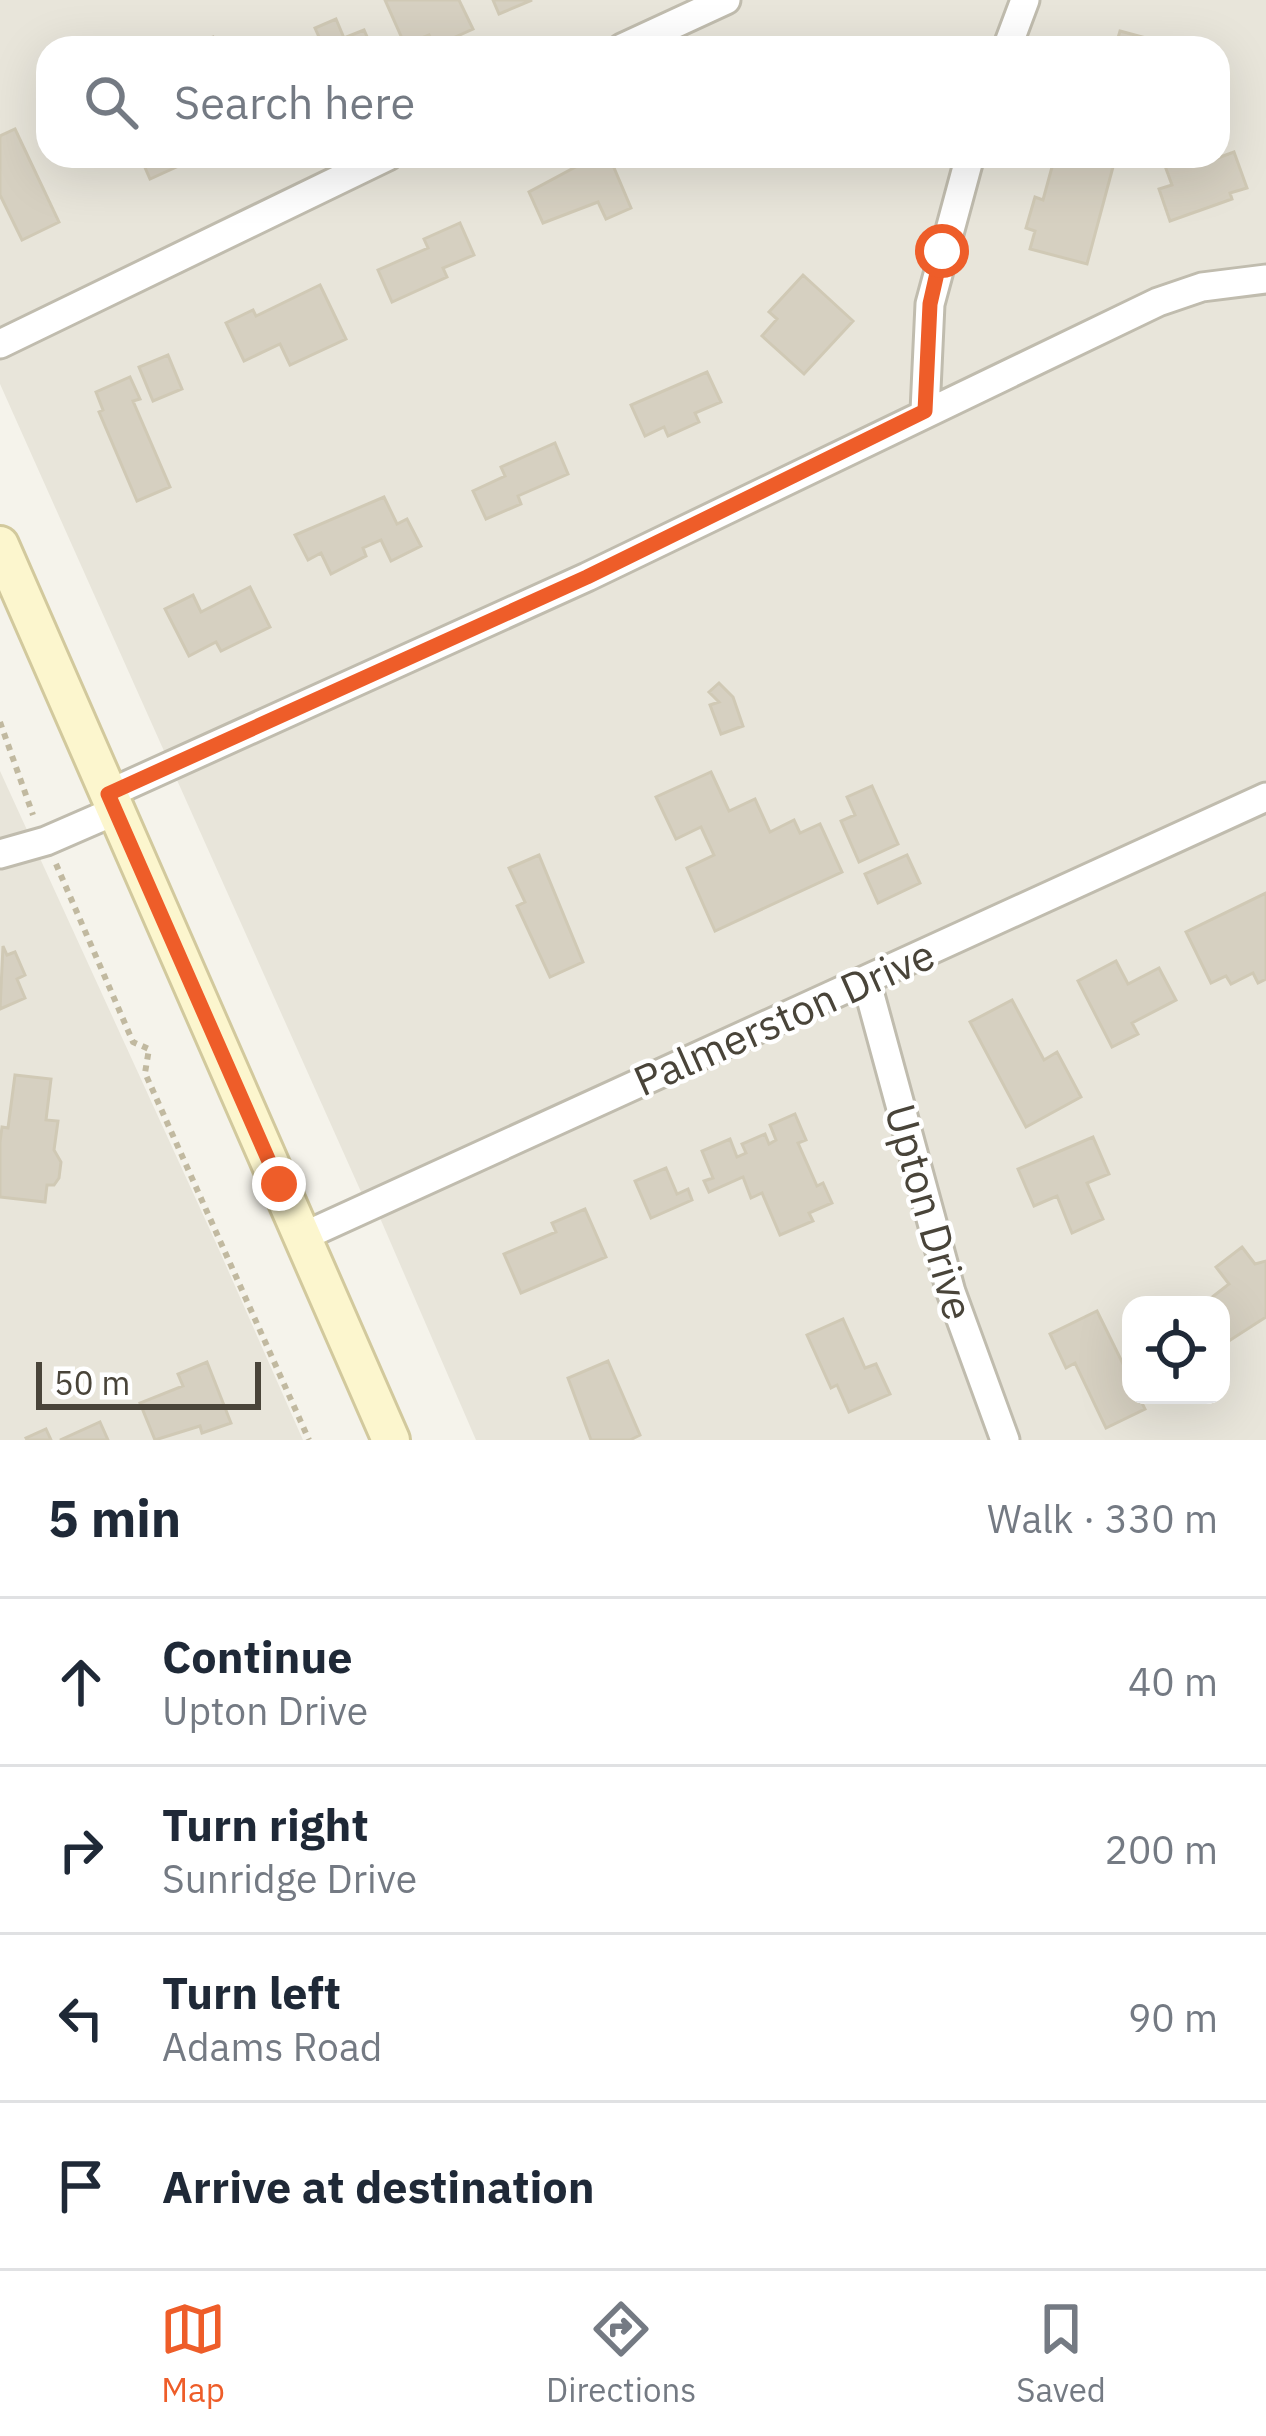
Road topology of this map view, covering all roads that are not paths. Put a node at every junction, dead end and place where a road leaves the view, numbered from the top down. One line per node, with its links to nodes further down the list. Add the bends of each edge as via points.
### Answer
1 (726, 0): 3 (street)
2 (1024, 0): 4 (street)
3 (648, 36)
4 (1011, 36)
5 (363, 168): 8 (street)
6 (967, 168): 9 (street, via 930,304)
7 (1266, 280): 9 (street, via 1158,302)
8 (0, 344)
9 (925, 411): 12 (street)
10 (0, 545): 12 (street)
11 (1266, 797): 14 (street, Palmerston Drive)
12 (111, 802): 13 (street); 15 (street)
13 (0, 854)
14 (866, 980): 15 (street, Palmerston Drive); 17 (street, Upton Drive, via 951,1292)
15 (302, 1237): 16 (street)
16 (391, 1440)
17 (1005, 1440)

